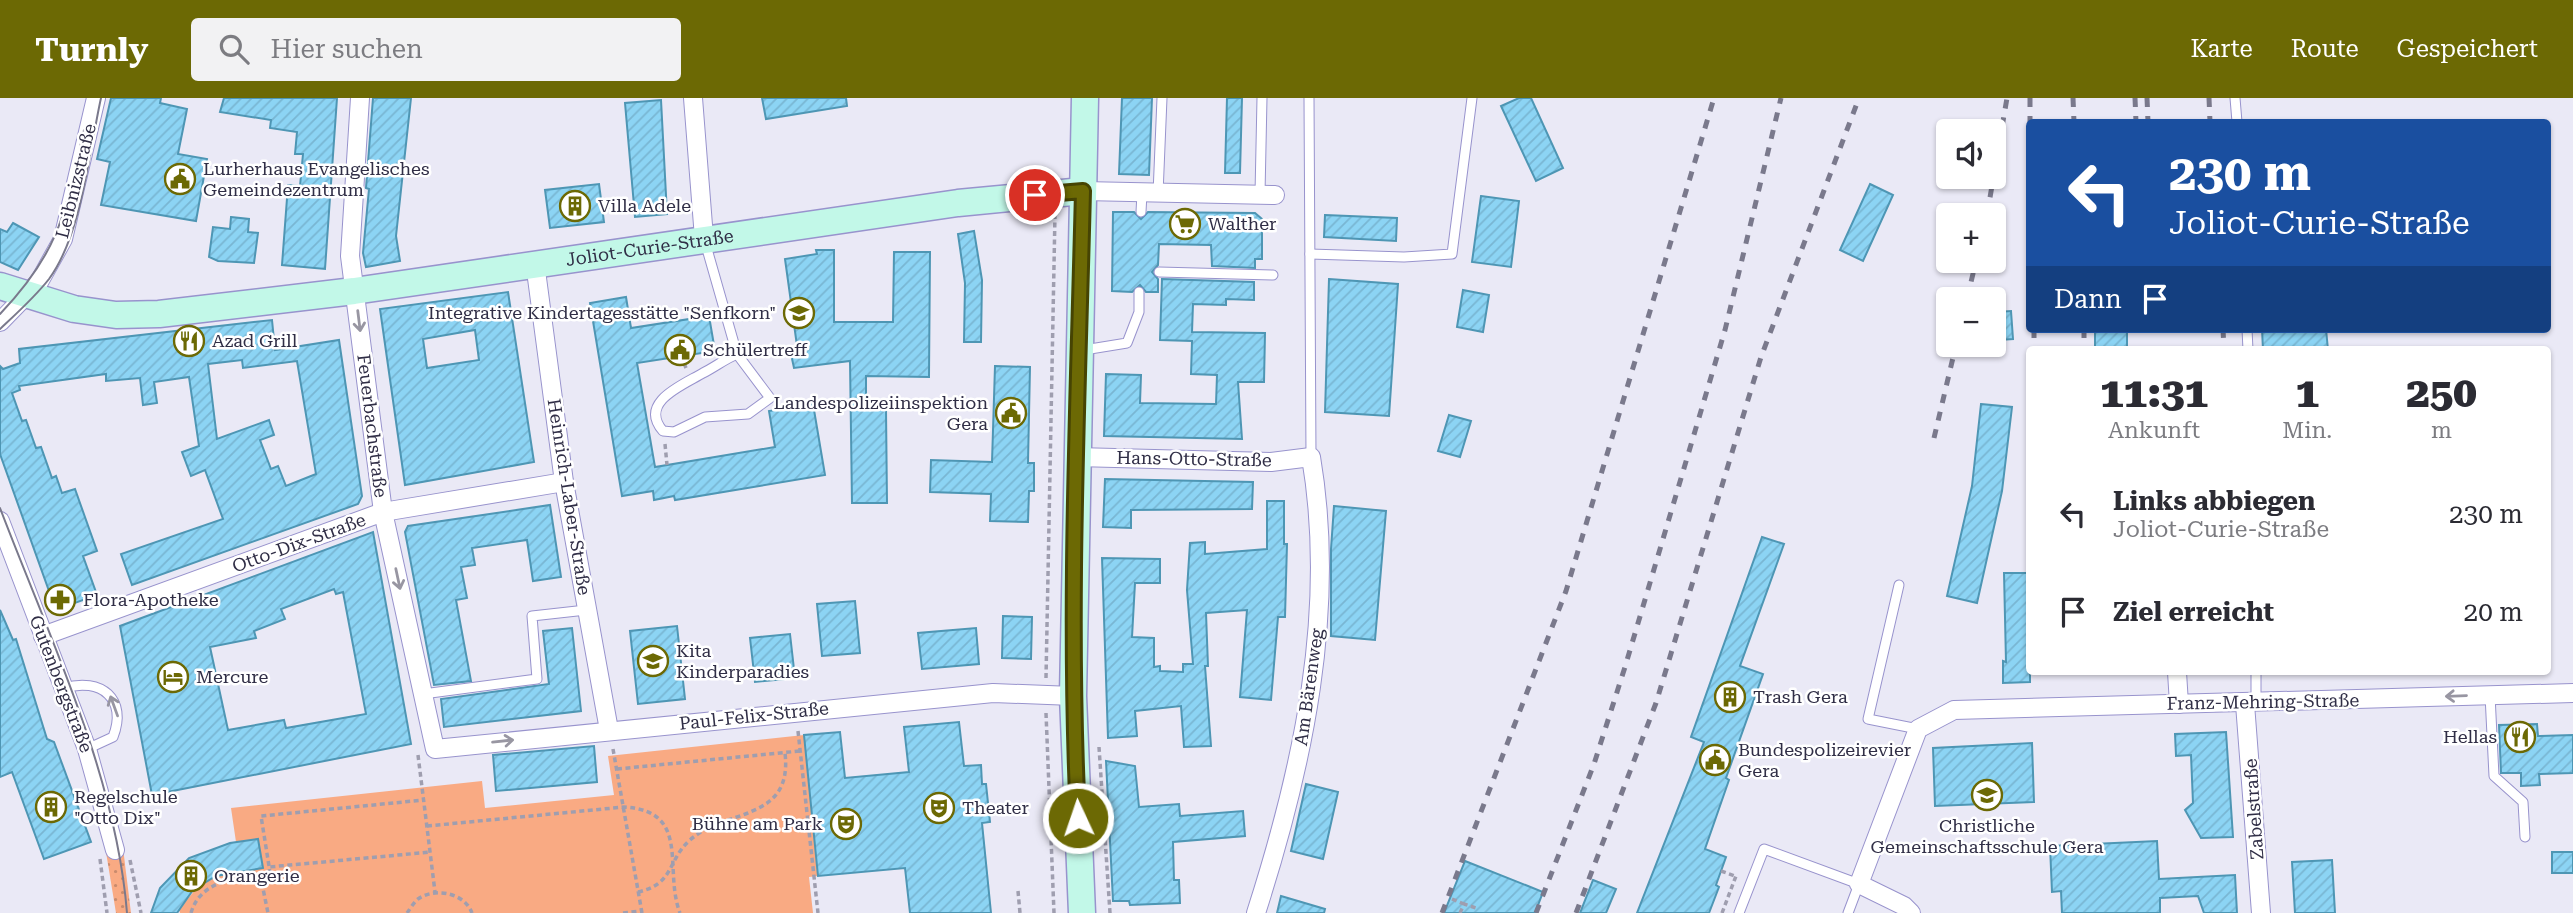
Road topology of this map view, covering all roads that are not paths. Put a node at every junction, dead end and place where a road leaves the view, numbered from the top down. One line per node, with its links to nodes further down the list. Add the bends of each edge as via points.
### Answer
1 (96, 98): 23 (street, Leibnizstraße, via 63,239)
2 (360, 98): 21 (street, Feuerbachstraße, via 350,256)
3 (693, 98): 15 (street)
4 (1085, 98): 11 (main road)
5 (1162, 98): 12 (lane)
6 (1262, 98): 13 (lane)
7 (1309, 98): 16 (lane)
8 (1472, 98): 16 (lane, via 1452,254)
9 (2235, 98): 10 (lane)
10 (2236, 119)
11 (1083, 191): 12 (street, Joliot-Curie-Straße); 15 (main road, Joliot-Curie-Straße); 25 (main road)
12 (1150, 193): 13 (street, Joliot-Curie-Straße); 14 (lane)
13 (1267, 194)
14 (1141, 212)
15 (704, 238): 17 (main road, Joliot-Curie-Straße); 26 (lane)
16 (1310, 254): 28 (lane)
17 (535, 263): 21 (main road, Joliot-Curie-Straße); 29 (street, Heinrich-Laber-Straße)
18 (1159, 272): 19 (lane)
19 (1273, 275)
20 (0, 286): 23 (main road, Joliot-Curie-Straße)
21 (354, 290): 23 (main road, Joliot-Curie-Straße, via 148,315 74,309); 30 (street, Feuerbachstraße, one-way to 30)
22 (1139, 292): 25 (lane, via 1139,312 1127,343)
23 (27, 296): 24 (street, Leibnizstraße)
24 (0, 322)
25 (1079, 350): 27 (main road)
26 (737, 354): 26 (lane, via 669,392 656,411 663,431 674,432 705,416 748,414 769,398)
27 (1076, 457): 28 (street, Hans-Otto-Straße, via 1270,462); 41 (main road)
28 (1311, 457): 52 (street, Am Bärenweg, via 1321,513 1315,656 1289,804)
29 (564, 482): 30 (street, Otto-Dix-Straße); 33 (street, Heinrich-Laber-Straße)
30 (383, 512): 34 (street, Otto-Dix-Straße); 39 (street, Feuerbachstraße, one-way to 39)
31 (0, 521): 34 (street, Gutenbergstraße)
32 (1899, 586): 44 (lane, via 1868,719)
33 (586, 610): 39 (lane, via 532,617 537,679); 45 (street, Heinrich-Laber-Straße)
34 (43, 636): 37 (street, Gutenbergstraße)
35 (2178, 675): 42 (street)
36 (2255, 675): 43 (lane)
37 (64, 688): 47 (street, Gutenbergstraße); 47 (lane, one-way to 37, via 113,737 119,722 117,708 110,695 95,686)
38 (2573, 692): 40 (street, Franz-Mehring-Straße)
39 (422, 694): 46 (street, Feuerbachstraße)
40 (2490, 695): 43 (street, Franz-Mehring-Straße, one-way to 43); 48 (lane, via 2494,776 2523,802)
41 (1073, 696): 45 (street, Paul-Felix-Straße, via 1012,692); 51 (main road)
42 (2179, 704): 43 (street, Franz-Mehring-Straße); 44 (street, Franz-Mehring-Straße, via 1954,710)
43 (2250, 704): 56 (street, Zabelstraße)
44 (1918, 729): 50 (street)
45 (608, 730): 46 (street, Paul-Felix-Straße, one-way to 45)
46 (435, 749)
47 (87, 750): 49 (street, Gutenbergstraße)
48 (2525, 836)
49 (115, 850)
50 (1859, 884): 53 (lane, via 1764,849); 54 (lane); 55 (street)
51 (1082, 913)
52 (1256, 913)
53 (1739, 913)
54 (1848, 913)
55 (1911, 913)
56 (2262, 913)

